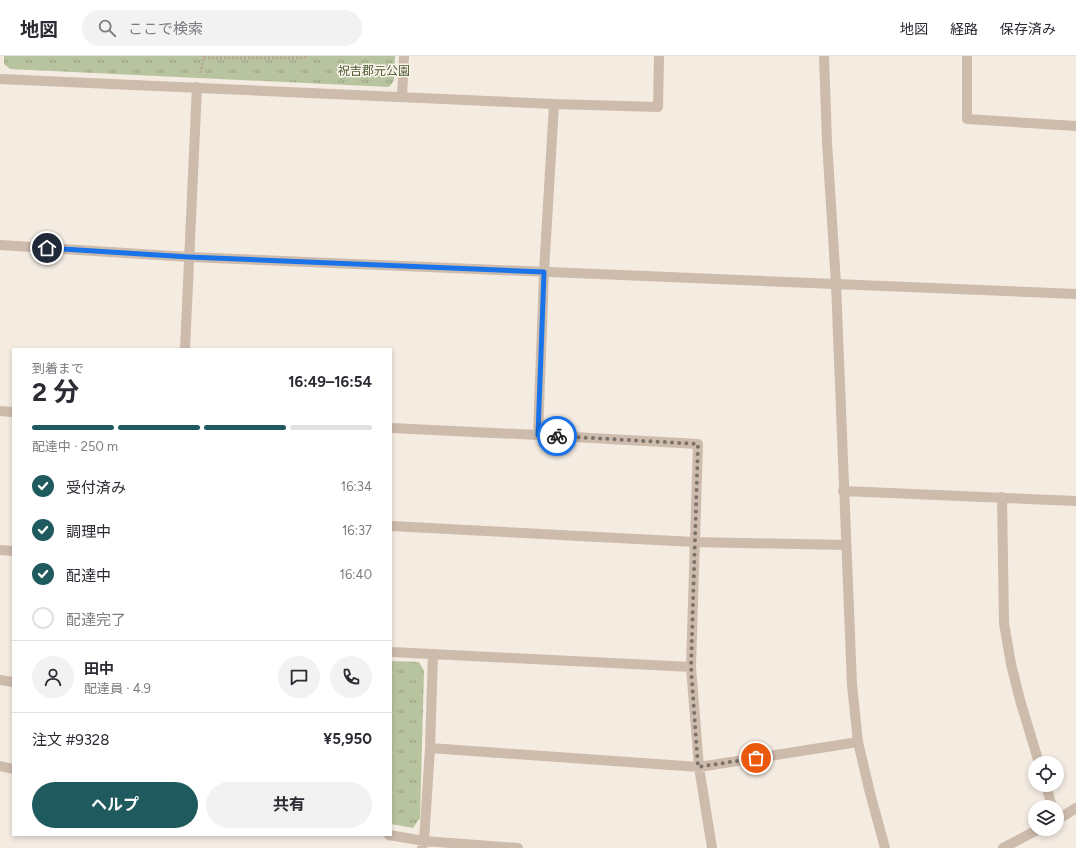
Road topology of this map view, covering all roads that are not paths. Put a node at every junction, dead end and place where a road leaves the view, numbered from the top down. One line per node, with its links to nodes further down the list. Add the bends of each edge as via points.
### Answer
1 (404, 56): 7 (street)
2 (659, 56): 8 (street, via 658,107)
3 (824, 56): 13 (street)
4 (967, 56): 9 (street, via 968,120)
5 (0, 79): 6 (street)
6 (196, 87): 7 (street); 11 (street)
7 (402, 96): 8 (street)
8 (554, 104): 12 (street)
9 (1076, 126)
10 (0, 245): 11 (street)
11 (189, 257): 12 (street); 15 (street)
12 (544, 272): 13 (street); 19 (street)
13 (836, 284): 14 (street); 20 (street)
14 (1076, 294)
15 (186, 348)
16 (0, 411): 17 (street)
17 (12, 412)
18 (392, 428): 19 (street)
19 (538, 435): 24 (street, via 698,444)
20 (843, 491): 21 (street); 25 (street)
21 (1002, 497): 22 (street); 35 (street, via 1004,624 1011,664)
22 (1076, 501)
23 (392, 526): 24 (street)
24 (694, 542): 25 (street); 30 (street)
25 (846, 545): 33 (street, via 852,685)
26 (0, 550): 27 (street)
27 (12, 551)
28 (392, 652): 29 (street)
29 (433, 654): 30 (street); 34 (street)
30 (691, 667): 37 (street)
31 (0, 680): 32 (street)
32 (12, 682)
33 (858, 742): 37 (street); 46 (street)
34 (430, 748): 37 (street); 43 (street)
35 (1037, 756)
36 (0, 766): 38 (street)
37 (698, 767): 45 (street)
38 (12, 769)
39 (1076, 808): 40 (street)
40 (1064, 816)
41 (1028, 835): 47 (street)
42 (392, 836): 43 (street)
43 (423, 845): 44 (street)
44 (518, 848)
45 (712, 848)
46 (885, 848)
47 (1003, 848)

